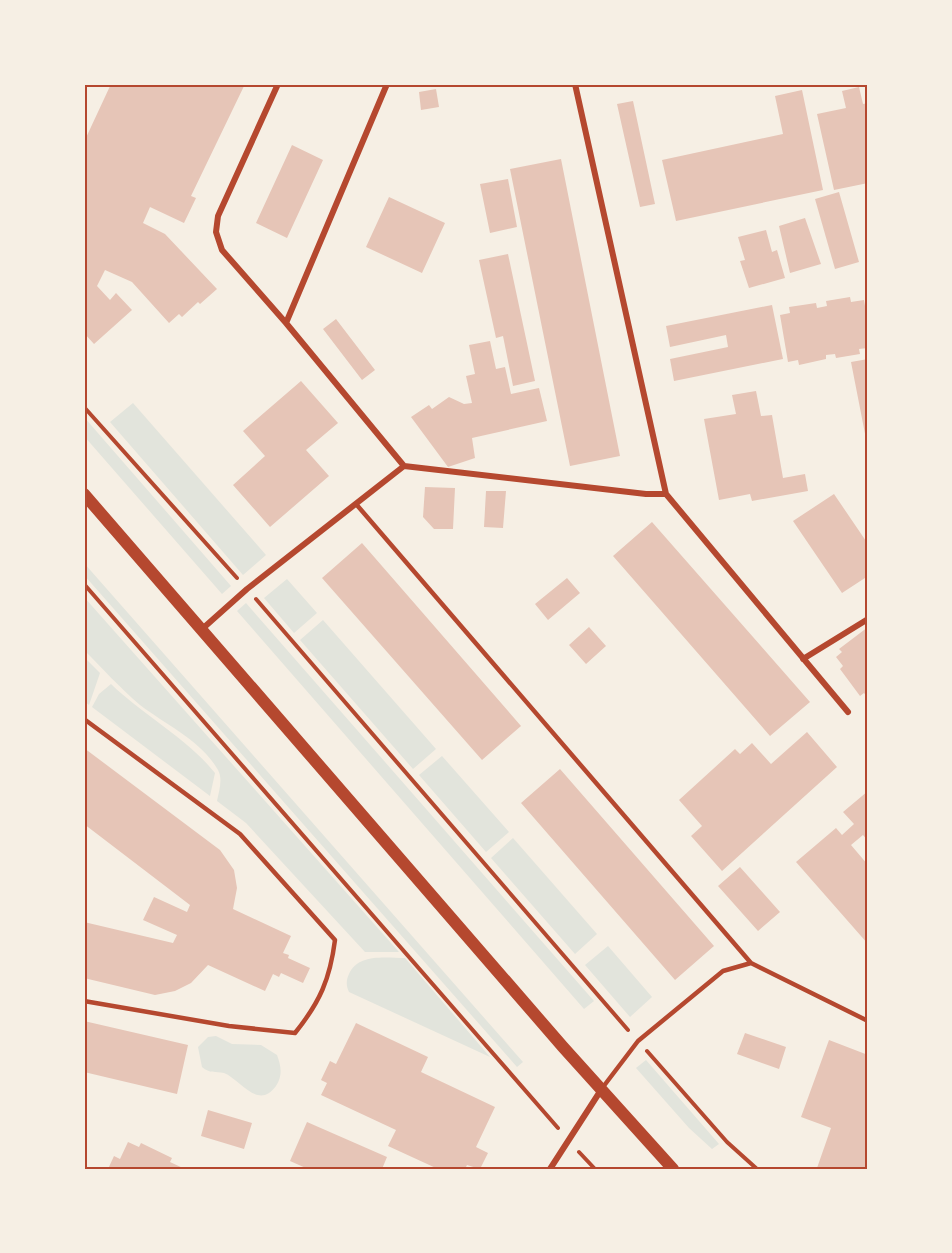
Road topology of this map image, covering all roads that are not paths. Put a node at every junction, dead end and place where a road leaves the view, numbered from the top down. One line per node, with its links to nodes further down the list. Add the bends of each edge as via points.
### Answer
1 (278, 84): 4 (street, via 218,216 216,232 222,250)
2 (387, 84): 4 (street)
3 (575, 84): 7 (street)
4 (286, 323): 5 (street)
5 (404, 466): 7 (street, via 646,495); 8 (street)
6 (84, 494): 10 (main road)
7 (666, 494): 11 (street)
8 (356, 504): 10 (street, via 247,589); 14 (lane)
9 (868, 619): 11 (street)
10 (201, 631): 17 (main road)
11 (803, 659): 12 (street)
12 (848, 712)
13 (84, 718): 15 (lane, via 240,834 335,940 332,969 316,1006 295,1033)
14 (751, 963): 16 (lane); 17 (lane, via 723,971 638,1041)
15 (84, 1001)
16 (868, 1021)
17 (601, 1090): 18 (street); 19 (main road)
18 (550, 1169)
19 (673, 1169)

